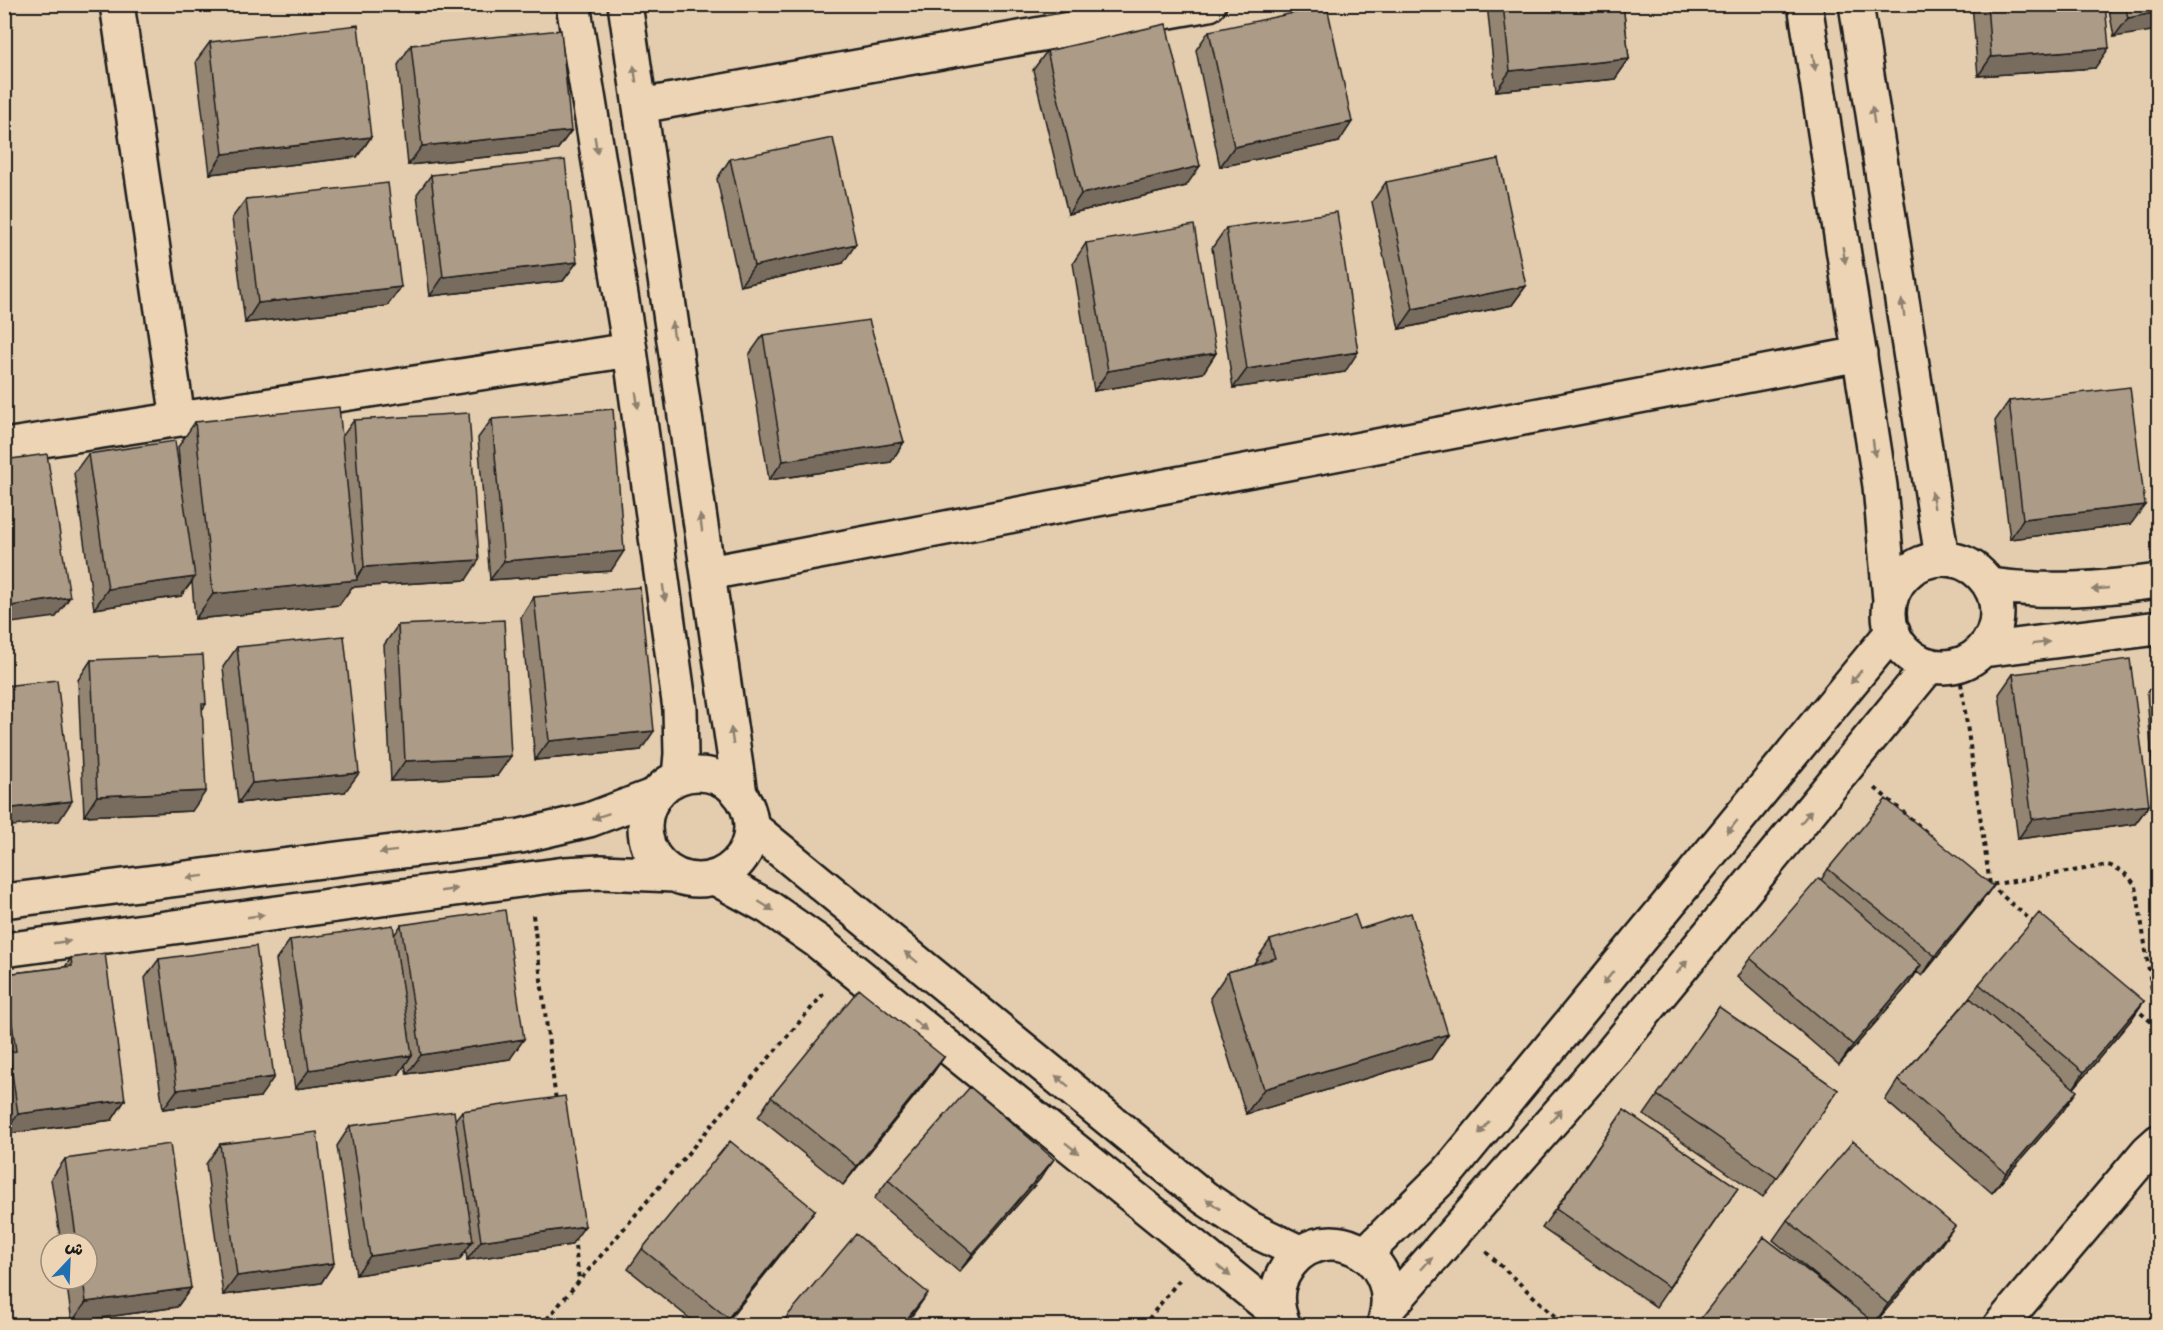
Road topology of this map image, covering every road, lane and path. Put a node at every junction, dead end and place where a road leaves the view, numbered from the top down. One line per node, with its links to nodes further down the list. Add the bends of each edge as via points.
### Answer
1 (117, 4): 10 (street)
2 (573, 4): 8 (street, one-way to 8)
3 (625, 4): 7 (street, one-way to 3)
4 (1209, 4): 7 (street)
5 (1804, 4): 9 (street, one-way to 9)
6 (1856, 4): 12 (street, one-way to 6)
7 (640, 106): 13 (street, one-way to 7)
8 (630, 350): 10 (street); 21 (street, one-way to 21, via 680,709 681,742)
9 (1860, 354): 13 (street); 16 (street, one-way to 16, via 1880,486)
10 (178, 419): 11 (street)
11 (4, 446)
12 (1942, 558): 15 (street, via 1969,565); 16 (street, via 1915,566 1895,586)
13 (709, 573): 22 (street, one-way to 13)
14 (2158, 581): 15 (street, one-way to 15, via 2057,591)
15 (1990, 585): 19 (street, via 1998,612 1991,639)
16 (1890, 600): 18 (street)
17 (2158, 628): 19 (street, one-way to 17)
18 (1893, 632): 19 (street, via 1905,652 1917,660); 35 (street, one-way to 35)
19 (1957, 660): 20 (street); 29 (path)
20 (1848, 765): 24 (path); 37 (street, one-way to 20)
21 (667, 786): 22 (street, via 695,774 728,783); 25 (street, via 648,808 645,839 661,867); 30 (street, one-way to 30, via 589,820 521,836)
22 (740, 794): 23 (street)
23 (752, 827): 26 (street, via 742,858); 43 (street, one-way to 23, via 1251,1229 1205,1198)
24 (1937, 840)
25 (674, 875): 26 (street, via 687,880); 28 (street, via 601,872)
26 (715, 878): 33 (street, one-way to 33, via 768,907)
27 (1982, 878): 29 (path)
28 (528, 879): 32 (street, one-way to 28); 38 (path)
29 (1990, 885): 31 (path); 36 (path, via 2108,865 2128,876 2136,886)
30 (4, 901)
31 (2035, 923)
32 (4, 950)
33 (847, 966): 42 (street, one-way to 42); 45 (path)
34 (2132, 1006): 36 (path)
35 (1572, 1021): 37 (street); 44 (street, one-way to 44, via 1448,1172)
36 (2158, 1029)
37 (1609, 1056): 40 (street, one-way to 37)
38 (557, 1104)
39 (2158, 1142): 51 (street)
40 (1460, 1227): 46 (street, one-way to 40); 50 (path)
41 (573, 1234): 45 (path)
42 (1201, 1253): 47 (street, one-way to 47); 49 (path)
43 (1301, 1253): 44 (street, via 1316,1245 1334,1243); 47 (street, via 1288,1265 1280,1281 1276,1298)
44 (1365, 1254): 46 (street, via 1384,1277 1389,1292)
45 (579, 1281): 48 (path)
46 (1386, 1316)
47 (1281, 1320)
48 (541, 1326)
49 (1143, 1326)
50 (1565, 1326)
51 (2000, 1326)

